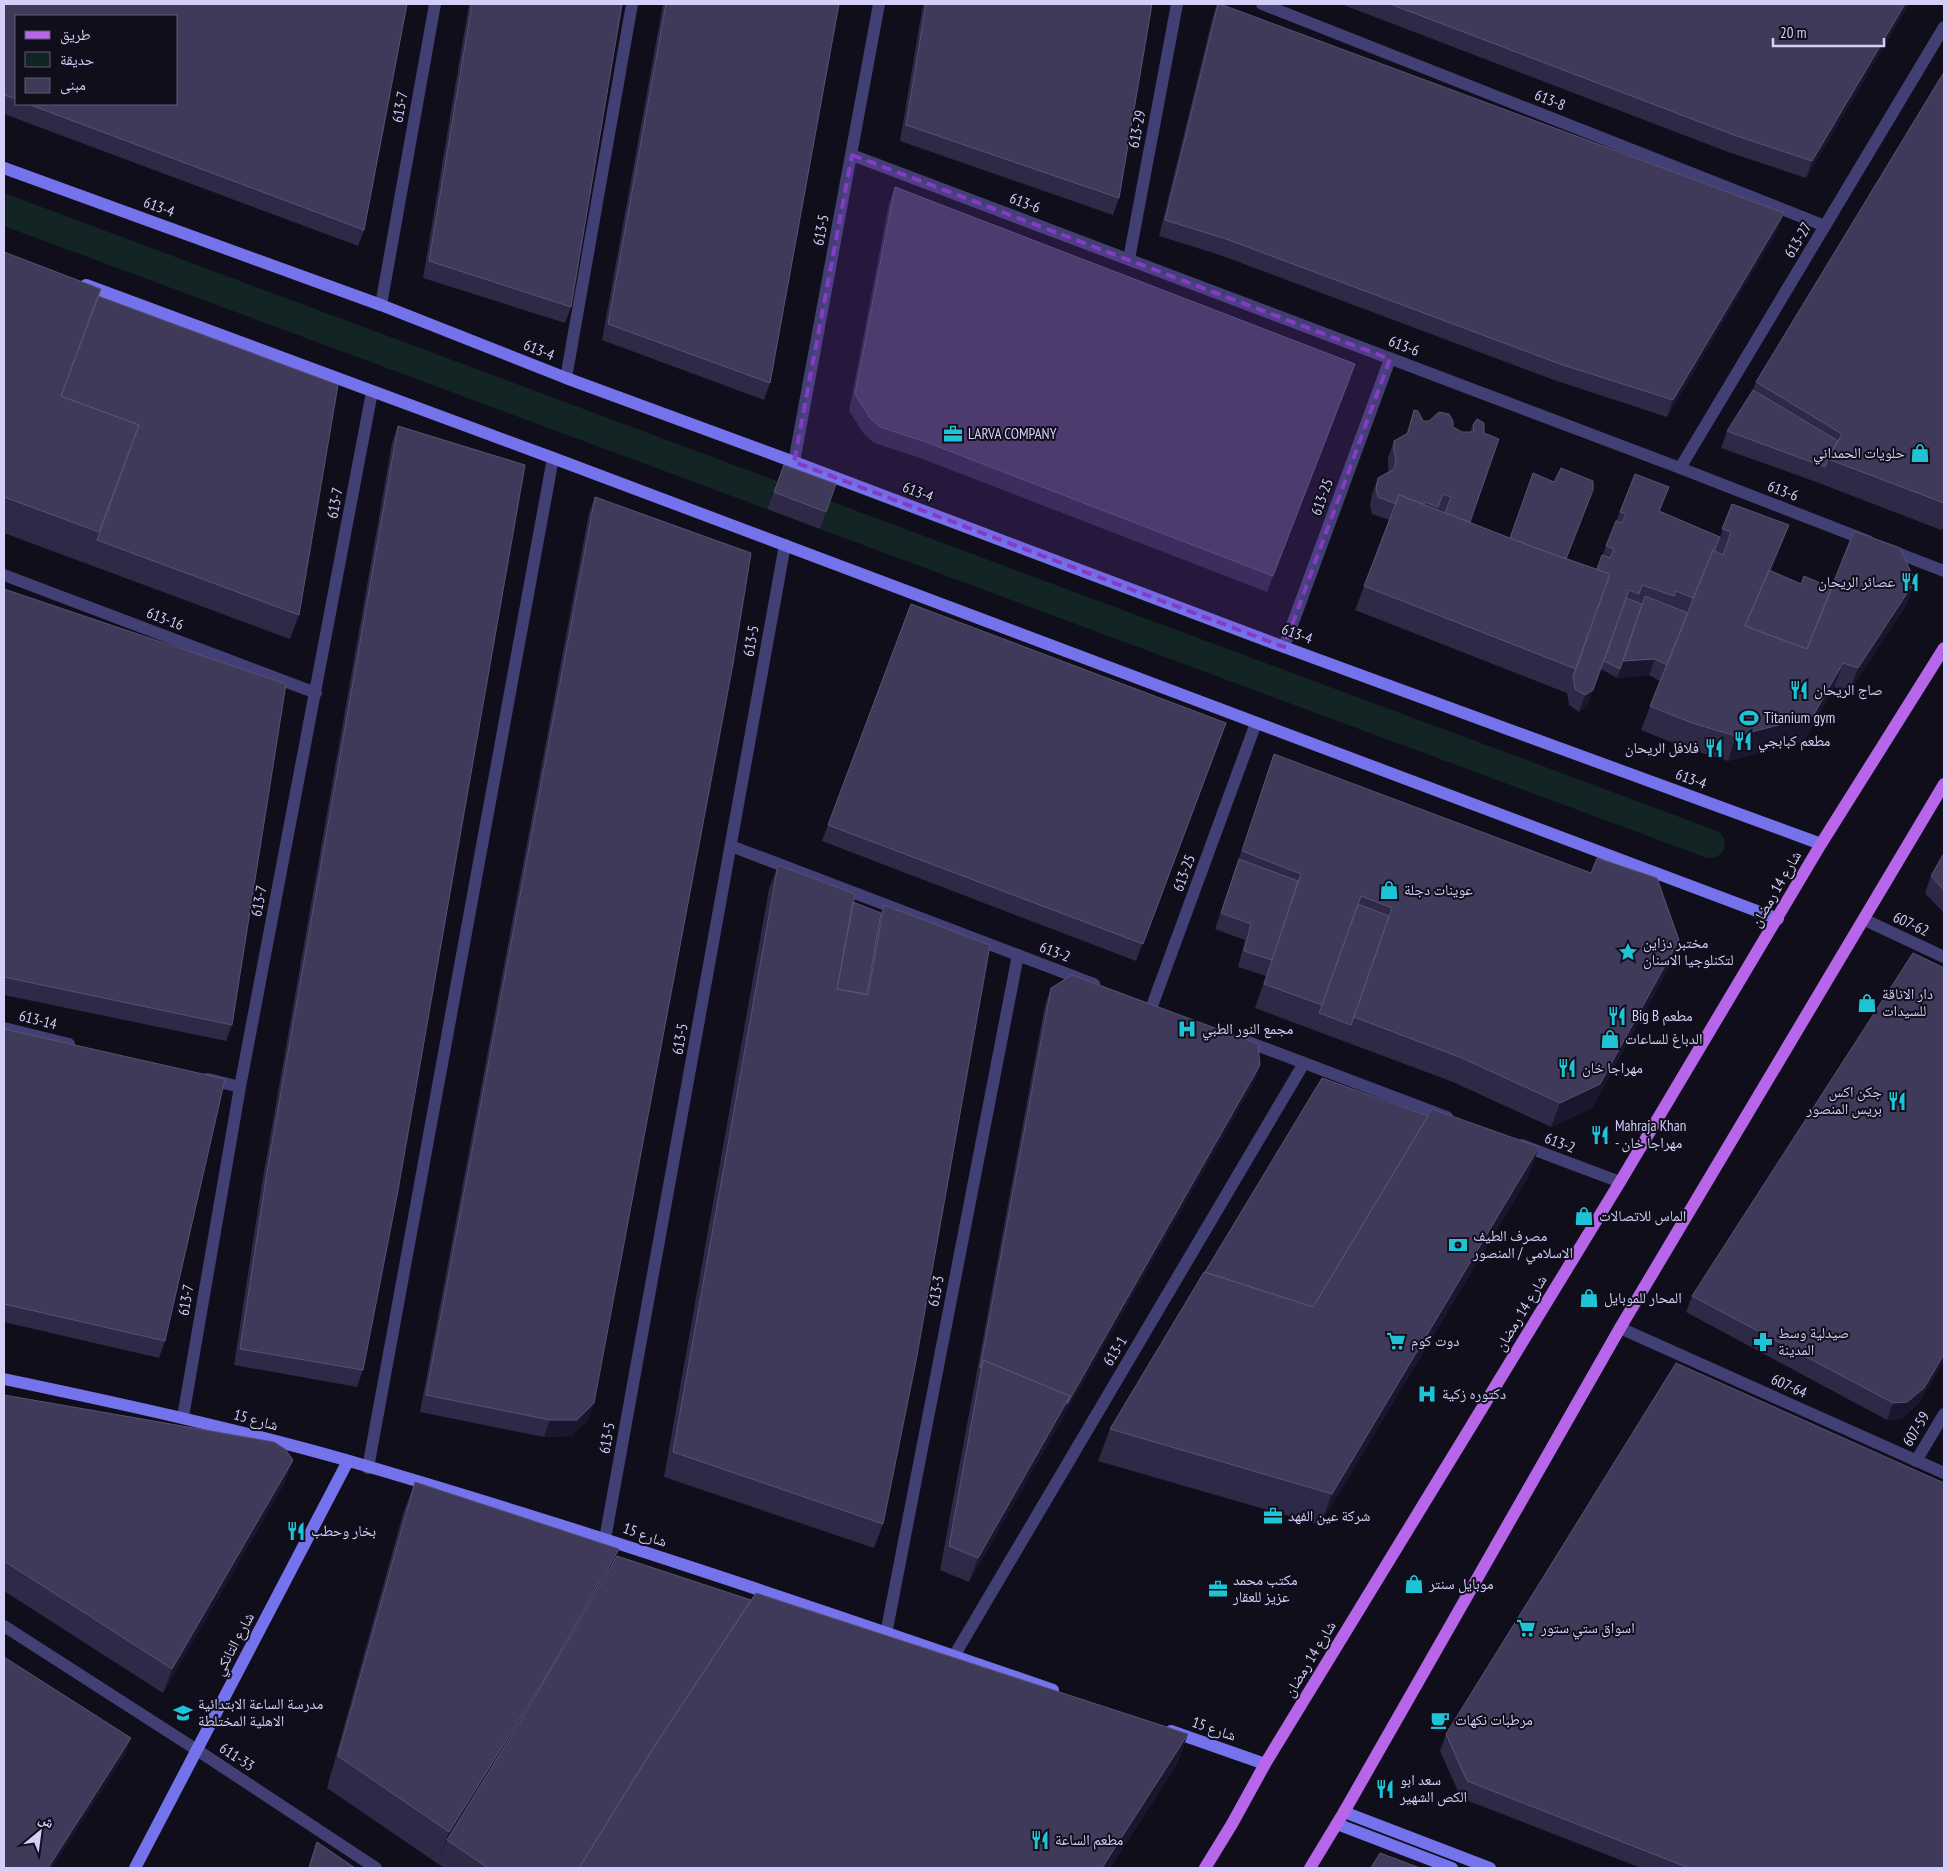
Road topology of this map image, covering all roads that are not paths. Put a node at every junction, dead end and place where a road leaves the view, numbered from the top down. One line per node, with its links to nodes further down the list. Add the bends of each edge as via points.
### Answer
1 (435, 4): 12 (street, 613-7)
2 (632, 4): 14 (street)
3 (879, 4): 7 (street, 613-5)
4 (1177, 4): 10 (street, 613-29)
5 (1262, 4): 9 (street, 613-8)
6 (1944, 28): 9 (street, 613-27)
7 (852, 155): 10 (street, 613-6); 17 (street, 613-5)
8 (4, 168): 12 (street, 613-4)
9 (1825, 226): 18 (street, 613-27)
10 (1129, 260): 13 (street, 613-6)
11 (77, 282): 15 (street)
12 (381, 305): 14 (street, 613-4)
13 (1390, 359): 18 (street, 613-6); 22 (street, 613-25)
14 (566, 378): 17 (street, 613-4)
15 (372, 392): 16 (street); 24 (street, 613-7)
16 (553, 458): 19 (street); 50 (street)
17 (794, 462): 22 (street, 613-4)
18 (1680, 468): 20 (street, 613-6)
19 (785, 545): 25 (street); 28 (street, 613-5)
20 (1944, 571)
21 (4, 576): 24 (street, 613-16)
22 (1284, 647): 27 (street, 613-4)
23 (1944, 648): 27 (main road, شارع 14 رمضان)
24 (316, 693): 40 (street, 613-7)
25 (1256, 723): 29 (street); 34 (street, 613-25)
26 (1944, 784): 30 (main road)
27 (1821, 844): 29 (main road, شارع 14 رمضان)
28 (731, 846): 31 (street, 613-2); 52 (street, 613-5)
29 (1778, 919): 43 (main road, شارع 14 رمضان)
30 (1865, 920): 32 (street, 607-62); 44 (main road)
31 (1018, 955): 33 (street, 613-2); 54 (street, 613-3)
32 (1944, 957)
33 (1107, 989)
34 (1152, 1006)
35 (4, 1028): 37 (street, 613-14)
36 (1232, 1036): 38 (street)
37 (79, 1047)
38 (1304, 1063): 41 (street); 55 (street, 613-1)
39 (193, 1075): 40 (street)
40 (240, 1086): 47 (street, 613-7)
41 (1462, 1123)
42 (1508, 1140): 43 (street, 613-2)
43 (1620, 1182): 59 (main road, شارع 14 رمضان)
44 (1620, 1328): 49 (street, 607-64); 60 (main road)
45 (4, 1379): 47 (street, شارع 15)
46 (1944, 1414): 49 (street, 607-59)
47 (182, 1417): 48 (street, شارع 15)
48 (348, 1461): 50 (street, شارع 15); 58 (street, شارع التانكي)
49 (1916, 1461): 51 (street, 607-64)
50 (368, 1468): 52 (street, شارع 15)
51 (1944, 1473)
52 (605, 1539): 54 (street, شارع 15)
53 (4, 1626): 58 (street, 611-33)
54 (886, 1634): 55 (street, شارع 15)
55 (954, 1656): 56 (street, شارع 15)
56 (1067, 1695)
57 (1161, 1728): 59 (street, شارع 15)
58 (197, 1750): 62 (street, شارع التانكي); 63 (street, 611-33)
59 (1265, 1764): 64 (main road, شارع 14 رمضان)
60 (1344, 1812): 61 (main road); 67 (street)
61 (1337, 1824): 65 (main road); 66 (street)
62 (135, 1868)
63 (376, 1868)
64 (1205, 1868)
65 (1310, 1868)
66 (1452, 1868)
67 (1490, 1868)

